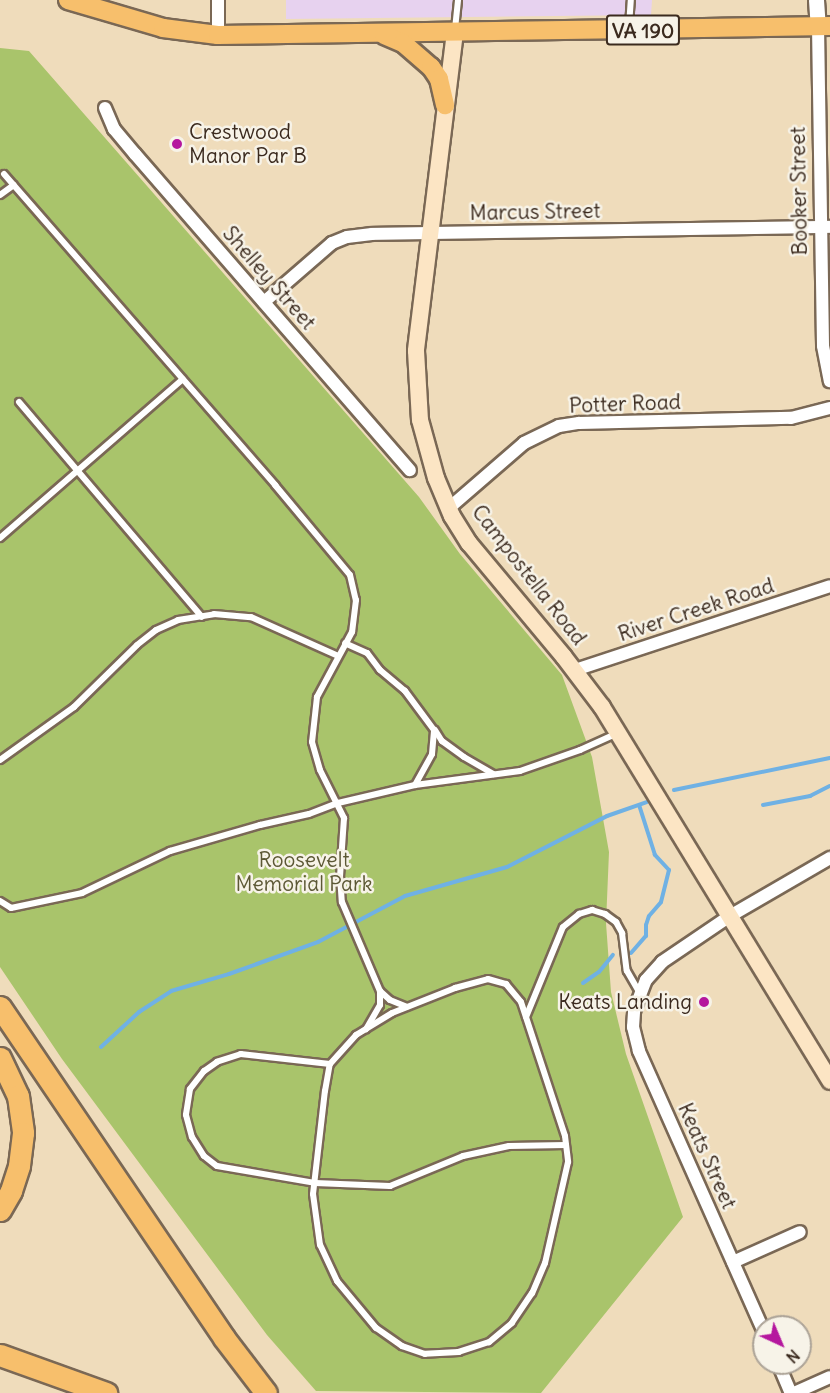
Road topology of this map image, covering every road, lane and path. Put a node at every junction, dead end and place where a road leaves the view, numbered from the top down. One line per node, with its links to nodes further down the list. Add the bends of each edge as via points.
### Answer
1 (68, 0): 10 (main road, VA 190, via 163,28)
2 (218, 0): 10 (street)
3 (458, 0): 8 (lane)
4 (631, 0): 7 (lane)
5 (816, 0): 6 (street, Booker Street)
6 (824, 26): 7 (main road, VA 190); 16 (street, Booker Street)
7 (629, 30): 8 (main road, VA 190)
8 (455, 32): 9 (main road, VA 190); 11 (main road, Campostella Road)
9 (379, 33): 10 (main road, VA 190); 11 (main road, via 403,43 431,67 439,79)
10 (218, 35)
11 (445, 105): 17 (main road, Campostella Road)
12 (105, 108): 18 (street, Shelley Street, via 114,129)
13 (4, 174): 14 (lane)
14 (14, 185): 15 (lane); 19 (lane)
15 (0, 195)
16 (825, 227): 17 (street, Marcus Street); 20 (street, Booker Street, via 823,346)
17 (429, 233): 18 (street, Marcus Street, via 372,234 332,243); 25 (main road, Campostella Road, via 416,351 417,399 427,452)
18 (264, 302): 24 (street, Shelley Street)
19 (183, 379): 23 (lane); 29 (lane, via 350,575 356,600 352,632)
20 (830, 381)
21 (19, 402): 23 (lane)
22 (830, 408): 25 (street, Potter Road, via 790,418 559,426 524,443)
23 (77, 469): 26 (lane); 28 (lane)
24 (410, 470)
25 (449, 508): 31 (main road, Campostella Road, via 470,543)
26 (0, 538)
27 (830, 586): 31 (street, River Creek Road)
28 (202, 617): 30 (lane, via 251,617); 34 (lane, via 178,620 156,630 74,707)
29 (345, 643): 30 (lane); 32 (lane, via 367,653 405,691)
30 (338, 656): 37 (lane, via 317,697 312,742 320,770)
31 (574, 670): 33 (main road, Campostella Road)
32 (434, 730): 35 (lane, via 442,741); 36 (lane, via 432,754)
33 (618, 733): 35 (lane, via 520,771); 40 (main road, Campostella Road)
34 (0, 760)
35 (495, 775): 36 (lane)
36 (415, 786): 37 (lane)
37 (338, 803): 39 (lane, via 170,851 82,893 11,908); 41 (lane, via 344,818 342,902)
38 (830, 858): 40 (street, Keats Street)
39 (0, 901)
40 (730, 916): 42 (street, Keats Street, via 662,962); 49 (main road, Campostella Road)
41 (380, 991): 44 (lane); 46 (lane, via 380,1005)
42 (639, 992): 45 (lane, via 627,971 622,933 616,922 591,910 563,927); 54 (street, Keats Street, via 633,1027 639,1052)
43 (0, 1007): 60 (highway)
44 (407, 1007): 45 (lane, via 488,980 506,984); 46 (lane)
45 (526, 1017): 50 (lane)
46 (366, 1029): 48 (lane)
47 (0, 1058): 52 (highway, via 18,1096 22,1133 19,1166)
48 (330, 1064): 51 (lane); 51 (lane, via 241,1054 217,1062 190,1089 186,1115 192,1137 204,1156 217,1166)
49 (830, 1081)
50 (566, 1145): 51 (lane, via 509,1146 463,1156 390,1186); 51 (lane, via 568,1162 545,1263 532,1293 512,1323 489,1342 459,1352 425,1354 402,1346 376,1328 338,1281 320,1245)
51 (315, 1183)
52 (0, 1210)
53 (800, 1232): 54 (street)
54 (733, 1262): 55 (street, Keats Street)
55 (756, 1315)
56 (0, 1355): 59 (highway)
57 (784, 1375): 61 (street)
58 (830, 1377): 61 (street)
59 (106, 1393)
60 (266, 1393)
61 (793, 1393)

